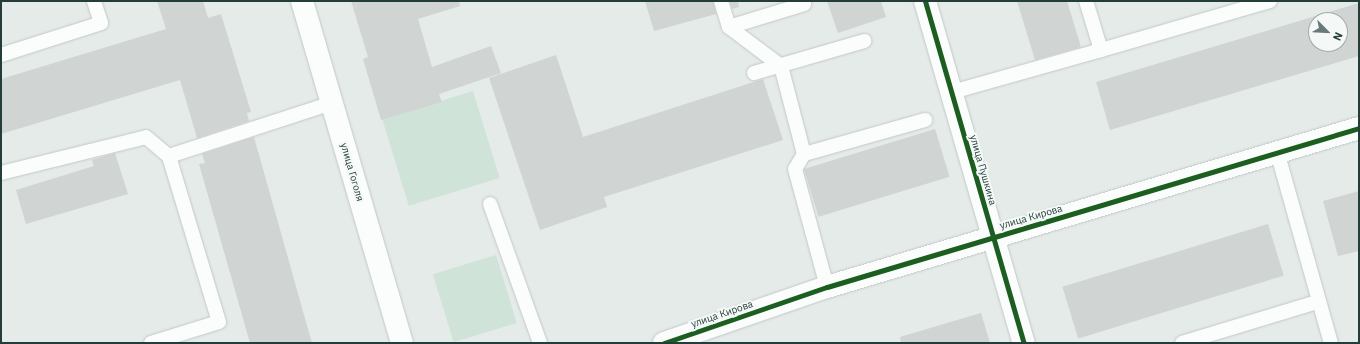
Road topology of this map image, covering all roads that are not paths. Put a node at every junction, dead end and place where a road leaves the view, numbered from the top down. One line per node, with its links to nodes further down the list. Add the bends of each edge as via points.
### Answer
1 (94, 1): 11 (lane, via 101,23)
2 (302, 1): 15 (street, улица Гоголя)
3 (721, 1): 8 (lane)
4 (804, 1): 8 (lane, via 804,4)
5 (925, 1): 14 (street, улица Пушкина)
6 (1086, 1): 10 (lane)
7 (1270, 1): 10 (lane)
8 (729, 27): 12 (lane)
9 (864, 41): 12 (lane)
10 (1101, 50): 14 (lane)
11 (1, 55)
12 (780, 66): 13 (lane); 18 (lane)
13 (754, 73)
14 (952, 92): 23 (street, улица Пушкина)
15 (332, 103): 20 (lane); 27 (street, улица Гоголя)
16 (925, 120): 18 (lane)
17 (1359, 128): 19 (street, улица Кирова)
18 (804, 154): 24 (lane, via 795,170)
19 (1278, 155): 23 (street, улица Кирова); 25 (lane)
20 (169, 156): 21 (lane, via 146,137); 26 (lane, via 219,322)
21 (1, 173)
22 (490, 204): 28 (lane)
23 (993, 237): 24 (street, улица Кирова); 30 (street, улица Пушкина)
24 (827, 287): 29 (street, улица Кирова)
25 (1317, 302): 31 (lane); 32 (lane)
26 (151, 343)
27 (402, 343)
28 (540, 343)
29 (664, 343)
30 (1024, 343)
31 (1182, 343)
32 (1331, 343)

